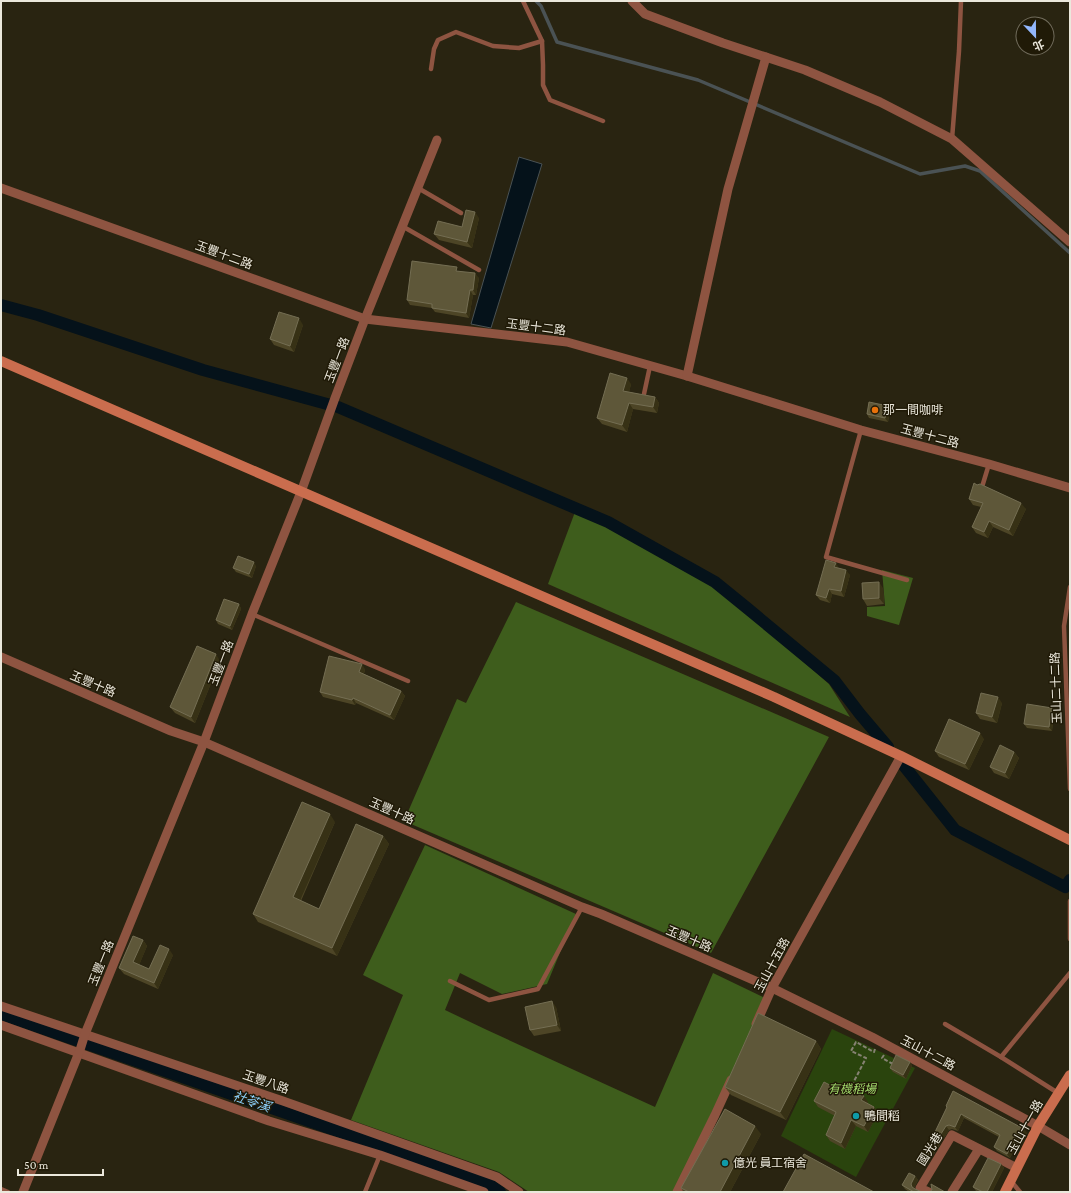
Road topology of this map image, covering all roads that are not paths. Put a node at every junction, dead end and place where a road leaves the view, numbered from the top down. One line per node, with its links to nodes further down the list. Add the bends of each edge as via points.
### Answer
1 (523, 1): 4 (lane)
2 (632, 1): 5 (street, via 645,14)
3 (961, 1): 8 (lane)
4 (542, 41): 6 (lane, via 519,48 493,46 456,32 438,40); 7 (lane, via 543,85 550,100)
5 (766, 57): 8 (street, via 805,70 880,102); 19 (street, via 728,189)
6 (430, 69)
7 (603, 121)
8 (952, 139): 14 (street)
9 (437, 140): 11 (street, 玉豐一路)
10 (1, 188): 16 (street, 玉豐十二路)
11 (418, 188): 12 (lane); 13 (street, 玉豐一路)
12 (460, 213)
13 (402, 226): 15 (lane); 16 (street, 玉豐一路)
14 (1070, 242)
15 (479, 270)
16 (365, 318): 18 (street, 玉豐十二路, via 567,342); 25 (street, 玉豐一路)
17 (1, 361): 25 (main road)
18 (650, 366): 19 (street, 玉豐十二路); 20 (lane)
19 (687, 376): 21 (street, 玉豐十二路)
20 (644, 394)
21 (861, 430): 22 (street, 玉豐十二路); 26 (lane, via 826,557)
22 (989, 464): 23 (lane); 24 (street, 玉豐十二路)
23 (982, 487)
24 (1070, 488)
25 (301, 492): 28 (street, 玉豐一路); 32 (main road, via 760,691)
26 (907, 580)
27 (1070, 587): 33 (lane, 玉山二十二路, via 1064,626)
28 (252, 614): 30 (lane); 31 (street, 玉豐一路)
29 (1, 657): 31 (street, 玉豐十路, via 171,731)
30 (408, 681)
31 (204, 742): 36 (street, 玉豐十路); 45 (street, 玉豐一路)
32 (901, 756): 34 (main road); 40 (street, 玉山十五路)
33 (1070, 789)
34 (1070, 840)
35 (1070, 901): 37 (lane)
36 (582, 907): 39 (lane, via 538,990 489,1000); 40 (street, 玉豐十路)
37 (1070, 939)
38 (1070, 973): 47 (lane)
39 (450, 981)
40 (772, 988): 44 (street, 玉山十五路); 51 (street, 玉山十二路, via 879,1041)
41 (1, 1006): 45 (street, 玉豐八路)
42 (1, 1024): 46 (street)
43 (945, 1024): 47 (lane)
44 (753, 1030)
45 (84, 1037): 46 (street, 玉豐一路); 62 (street, 玉豐八路, via 284,1101 497,1177)
46 (79, 1051): 54 (street, via 269,1121); 59 (street, 玉豐一路)
47 (1001, 1057): 50 (lane)
48 (734, 1073): 63 (street)
49 (1070, 1075): 50 (main road, 玉山十一路)
50 (1059, 1093): 51 (main road, 玉山十一路)
51 (1038, 1126): 52 (street, 玉山十二路); 55 (main road, 玉山十一路)
52 (1070, 1145)
53 (979, 1149): 55 (street, 國光巷); 64 (street, 國光巷, via 952,1135 920,1188); 65 (street)
54 (380, 1155): 60 (lane); 61 (street)
55 (1016, 1168): 56 (main road, 玉山十一路)
56 (1010, 1181): 66 (main road, 玉山十一路); 67 (lane)
57 (1, 1189): 58 (lane)
58 (8, 1192)
59 (23, 1192)
60 (365, 1192)
61 (484, 1192)
62 (519, 1192)
63 (677, 1192)
64 (929, 1192)
65 (952, 1192)
66 (1004, 1192)
67 (1020, 1192)

